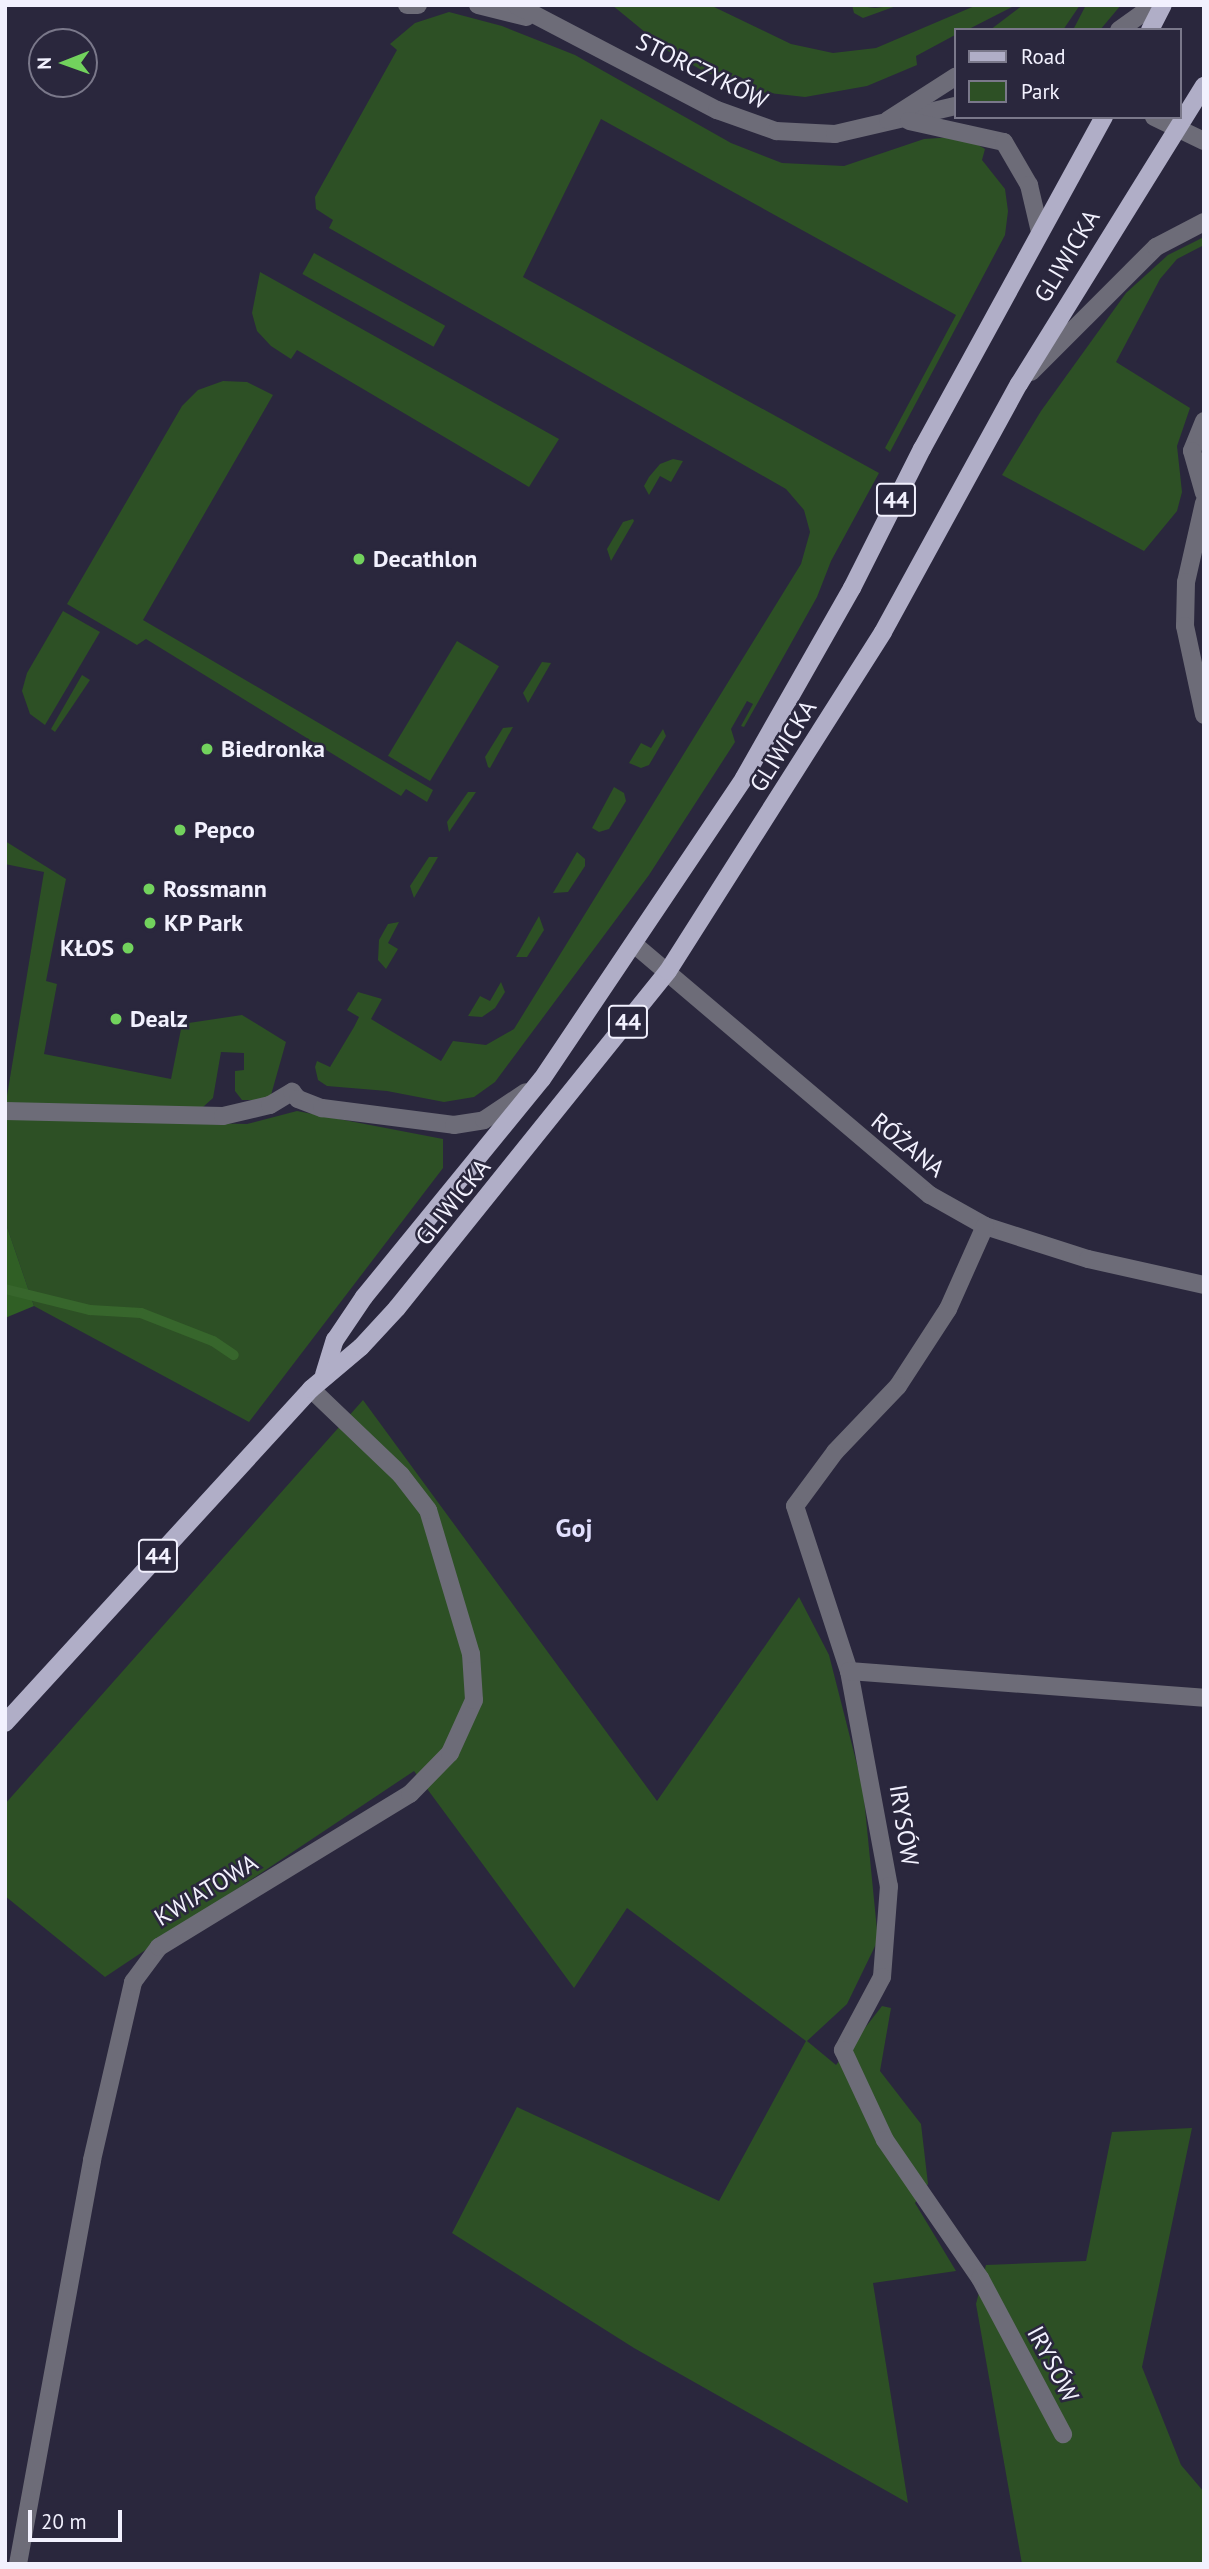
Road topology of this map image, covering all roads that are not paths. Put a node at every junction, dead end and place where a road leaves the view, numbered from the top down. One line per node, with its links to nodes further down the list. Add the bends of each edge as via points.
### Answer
1 (407, 5): 2 (street)
2 (418, 5)
3 (478, 5): 7 (street)
4 (516, 5): 7 (street, STORCZYKÓW)
5 (1154, 5): 8 (street)
6 (1163, 5): 9 (main road)
7 (544, 22): 16 (street, STORCZYKÓW, via 747,124 815,134)
8 (1122, 28)
9 (1151, 28)
10 (954, 78): 16 (street, STORCZYKÓW)
11 (1204, 86): 17 (main road, GLIWICKA / 44)
12 (954, 106): 15 (street, STORCZYKÓW)
13 (1103, 119): 20 (main road, GLIWICKA / 44)
14 (1159, 119): 17 (street)
15 (907, 120): 16 (street, STORCZYKÓW); 20 (street, STORCZYKÓW, via 1004,142 1029,185)
16 (879, 126)
17 (1178, 127): 18 (street); 21 (main road, GLIWICKA / 44)
18 (1204, 141)
19 (1204, 222): 21 (street, via 1170,237 1147,254)
20 (1040, 232): 26 (main road, GLIWICKA / 44, via 781,718)
21 (1019, 384): 27 (main road, GLIWICKA / 44, via 883,632)
22 (1204, 421): 23 (street, via 1192,451)
23 (1204, 493)
24 (1204, 503): 25 (street, via 1191,550 1185,615 1190,665)
25 (1204, 715)
26 (635, 945): 27 (street, RÓŻANA); 28 (main road, GLIWICKA / 44)
27 (668, 971): 30 (street, RÓŻANA, via 882,1159 930,1195); 32 (main road, GLIWICKA / 44, via 456,1239 361,1347)
28 (542, 1079): 29 (street, GLIWICKA, via 496,1115 462,1125 322,1108 292,1092 271,1105 233,1115); 32 (main road, GLIWICKA / 44, via 365,1297 335,1340)
29 (5, 1111)
30 (985, 1226): 31 (street, RÓŻANA, via 1088,1259); 34 (street, IRYSÓW, via 948,1309 898,1386 835,1452 795,1506)
31 (1204, 1285)
32 (324, 1375): 33 (main road, GLIWICKA / 44)
33 (310, 1389): 36 (main road, GLIWICKA / 44); 38 (street, KWIATOWA, via 401,1475 428,1510 471,1654 474,1700 450,1753 410,1794 159,1947 133,1982 92,2160)
34 (849, 1671): 35 (street); 37 (street, IRYSÓW, via 889,1886 882,1977 843,2050 885,2140 980,2278)
35 (1204, 1698)
36 (5, 1723)
37 (1063, 2434)
38 (18, 2564)

